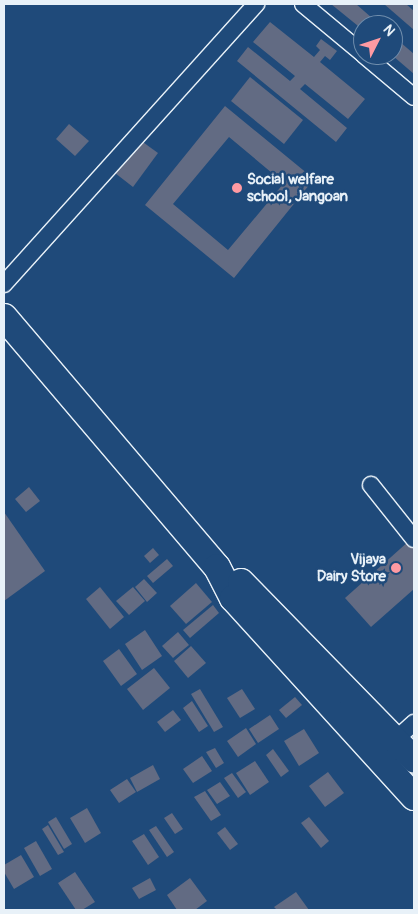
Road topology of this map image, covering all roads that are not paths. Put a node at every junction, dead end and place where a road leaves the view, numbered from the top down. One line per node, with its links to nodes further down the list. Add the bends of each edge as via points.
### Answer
1 (256, 4): 6 (street)
2 (303, 4): 3 (street)
3 (353, 45)
4 (377, 65): 5 (street)
5 (414, 96)
6 (4, 284)
7 (4, 317): 10 (main road)
8 (371, 485): 9 (street)
9 (414, 539)
10 (216, 567): 11 (main road, via 244,584); 13 (main road, via 233,598)
11 (405, 731): 12 (main road)
12 (414, 759)
13 (414, 797)

